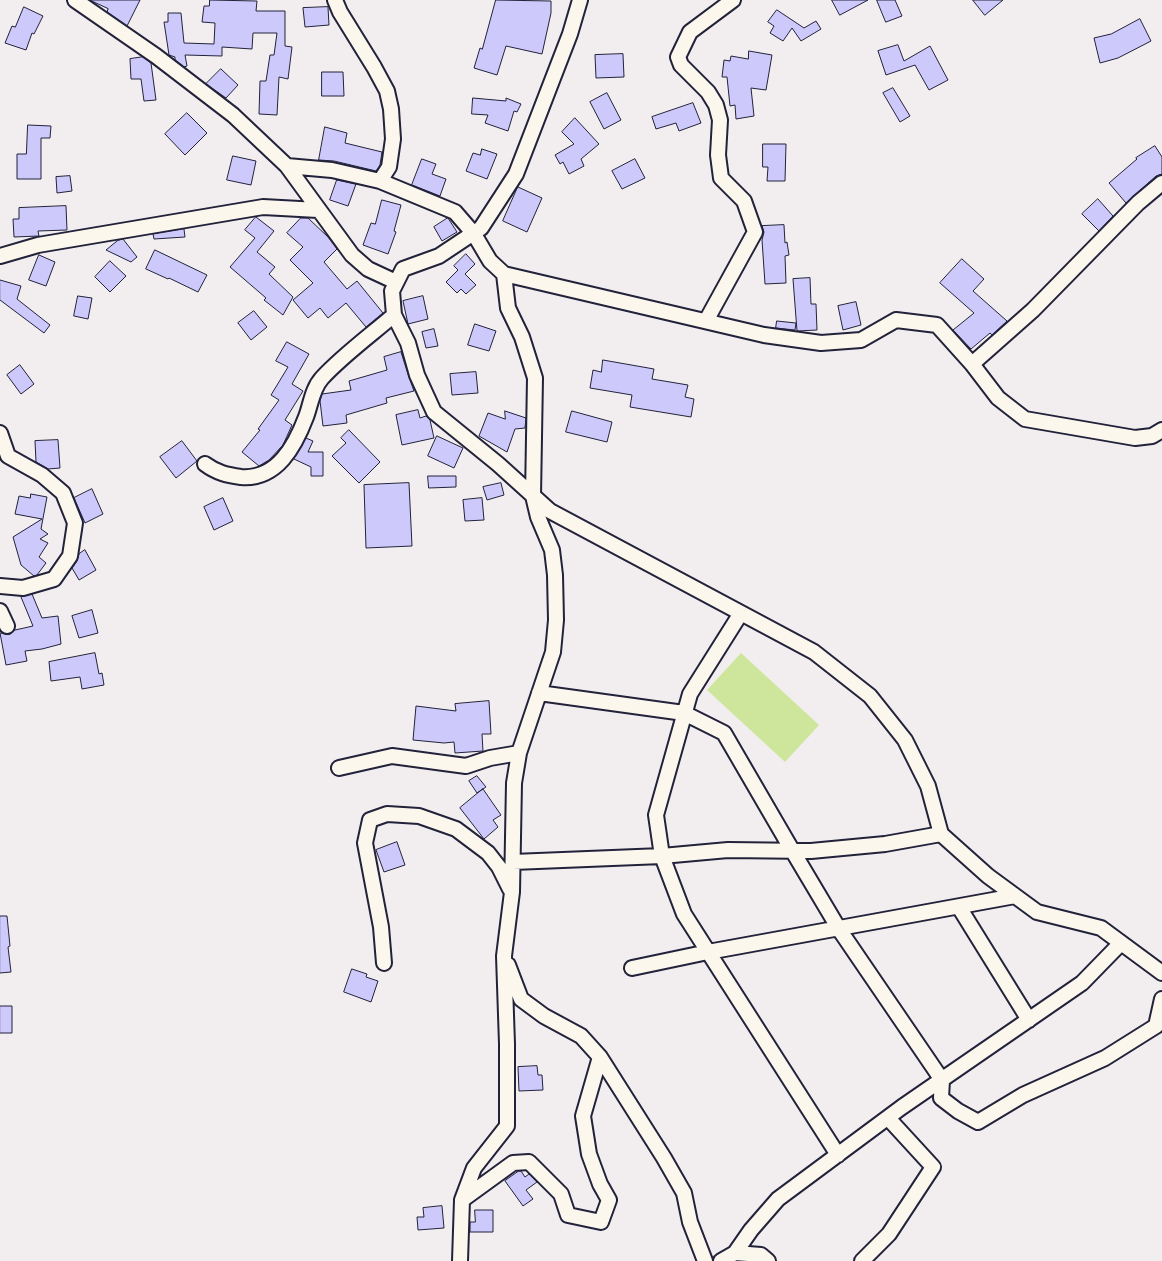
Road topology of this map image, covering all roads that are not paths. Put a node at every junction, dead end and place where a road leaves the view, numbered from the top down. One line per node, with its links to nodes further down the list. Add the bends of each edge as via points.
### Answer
1 (75, 0): 5 (street, via 233,115)
2 (335, 0): 6 (street, via 382,83 391,108 393,140 389,167)
3 (580, 0): 9 (street, via 516,174)
4 (733, 0): 14 (street, via 690,32 678,57 681,65 716,104 720,120 718,155 721,178 744,201 755,232)
5 (287, 166): 6 (street, via 332,170); 8 (street)
6 (380, 181): 9 (street, via 455,212)
7 (1162, 183): 15 (street, via 1138,202 1034,310)
8 (318, 210): 10 (street, via 263,207 38,245); 12 (street, via 352,256 368,269)
9 (474, 234): 11 (street, via 490,261); 12 (street, via 439,256 403,269)
10 (0, 256)
11 (504, 274): 14 (street); 19 (street, via 508,308 522,337 535,378)
12 (396, 282): 13 (street, via 392,292)
13 (394, 315): 18 (street, via 321,379 288,454 277,466 247,477 215,472); 19 (street, via 434,412)
14 (706, 321): 15 (street, via 764,335 822,342 861,340 896,320 937,325)
15 (972, 364): 16 (street, via 998,398 1025,419 1135,438 1152,436)
16 (1162, 430)
17 (0, 433): 20 (street, via 8,456 42,475 63,493 75,523 70,556 54,579 23,588)
18 (206, 464)
19 (533, 496): 22 (street, via 550,511); 24 (street, via 552,550 555,575 553,652)
20 (0, 586)
21 (0, 611): 23 (street)
22 (741, 613): 25 (street, via 690,694); 28 (street, via 814,652 870,696 905,740 928,786)
23 (7, 626)
24 (539, 693): 25 (street); 26 (street)
25 (684, 713): 29 (street, via 724,733); 30 (street, via 656,814)
26 (519, 753): 27 (street, via 466,766 392,756); 31 (street, via 514,783)
27 (339, 768)
28 (941, 834): 29 (street, via 885,844); 33 (street)
29 (792, 850): 30 (street, via 728,850); 35 (street)
30 (662, 856): 31 (street); 37 (street, via 684,914)
31 (513, 862): 32 (street)
32 (512, 892): 38 (street); 39 (street, via 488,853 456,829 419,816 387,814 370,820 366,843)
33 (1015, 896): 34 (street); 36 (street, via 1037,912 1100,928)
34 (959, 907): 35 (street); 43 (street)
35 (839, 929): 37 (street); 45 (street)
36 (1121, 942): 41 (street); 43 (street, via 1082,983)
37 (708, 952): 40 (street); 47 (street)
38 (504, 956): 44 (street, via 521,998 544,1016 580,1036); 48 (street, via 507,1126 474,1168)
39 (384, 963)
40 (632, 968)
41 (1162, 973)
42 (1162, 999): 45 (street, via 1156,1026 1105,1058 1024,1095 978,1122 941,1098)
43 (1028, 1020): 45 (street)
44 (600, 1057): 48 (street, via 582,1116 590,1154 608,1200 601,1222 568,1215 561,1194 529,1162 513,1163); 51 (street, via 684,1193 690,1222)
45 (942, 1080): 46 (street)
46 (888, 1118): 47 (street); 54 (street, via 933,1167 889,1234)
47 (838, 1155): 49 (street, via 778,1199)
48 (462, 1200): 50 (street)
49 (735, 1253): 52 (street); 53 (street, via 761,1255)
50 (460, 1261)
51 (705, 1261)
52 (721, 1261)
53 (768, 1261)
54 (862, 1261)

